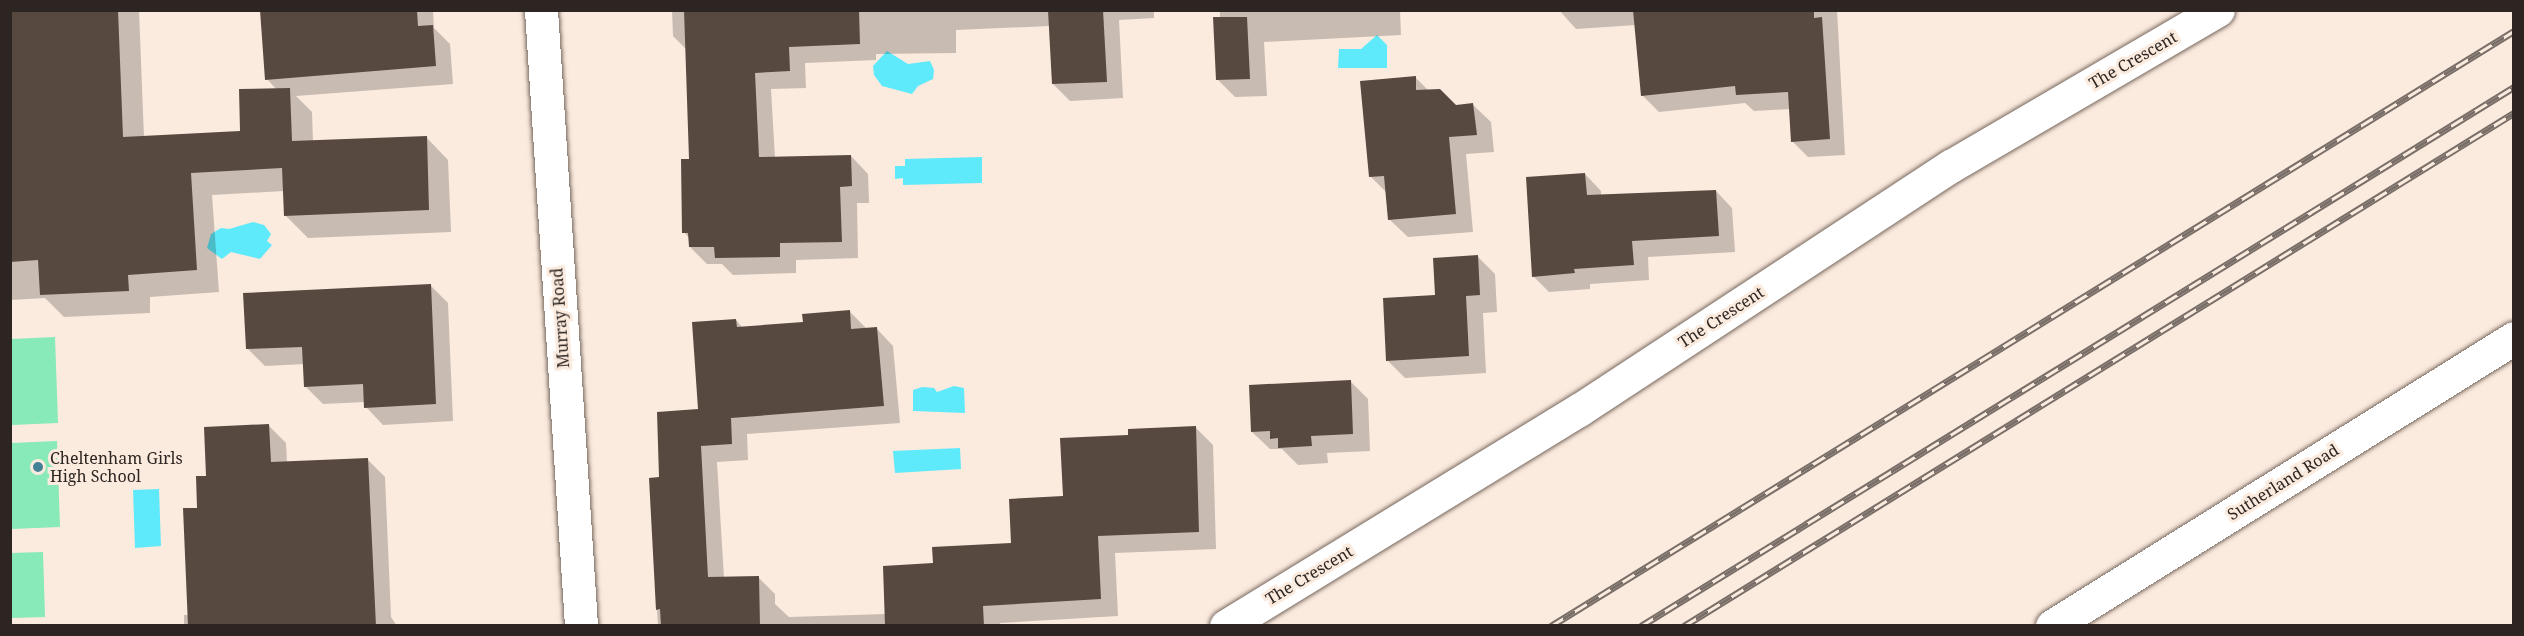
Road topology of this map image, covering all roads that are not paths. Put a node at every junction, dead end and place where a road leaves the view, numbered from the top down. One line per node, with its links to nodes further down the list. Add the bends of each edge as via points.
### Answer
1 (541, 10): 4 (street, Murray Road)
2 (2217, 10): 5 (street, The Crescent, via 1951,166 1579,410)
3 (2514, 338): 6 (street, Sutherland Road)
4 (581, 626)
5 (1226, 626)
6 (2052, 626)

